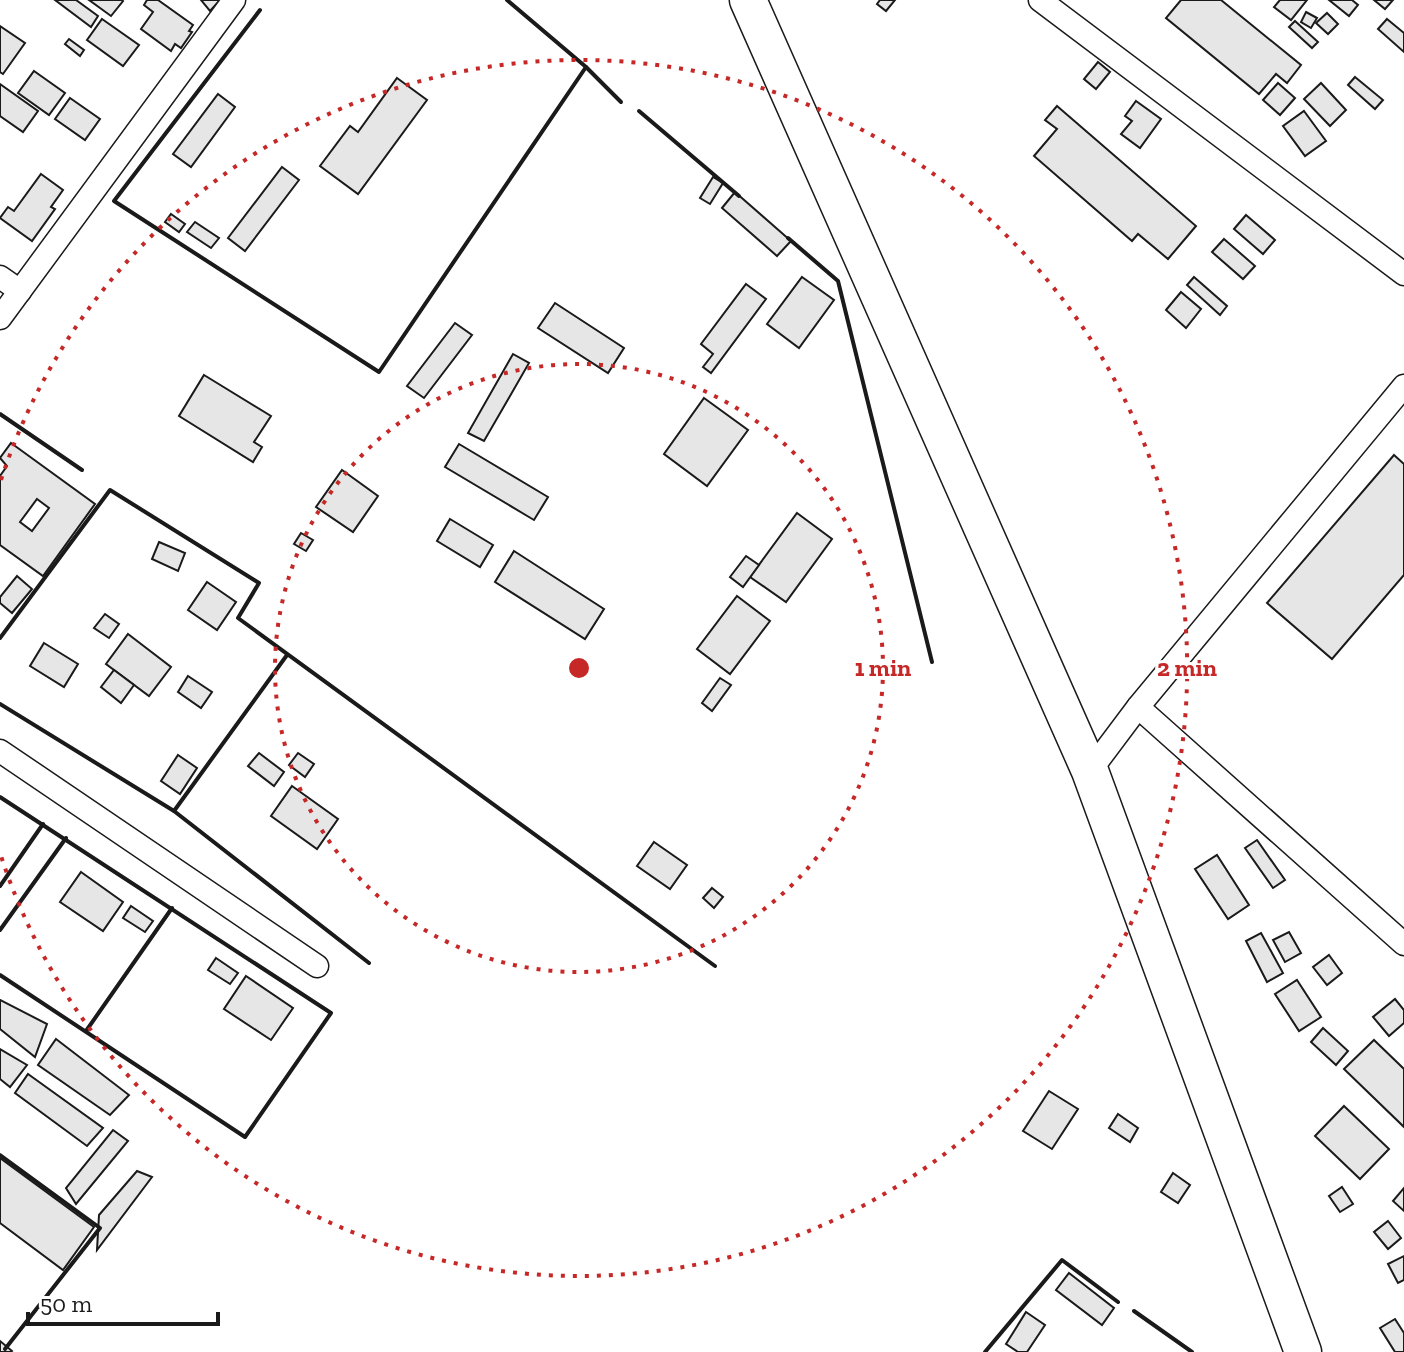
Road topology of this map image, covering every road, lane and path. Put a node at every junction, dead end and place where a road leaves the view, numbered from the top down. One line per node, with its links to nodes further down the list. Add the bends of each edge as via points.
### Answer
1 (234, 0): 6 (street)
2 (748, 0): 11 (main road)
3 (1040, 0): 4 (street)
4 (1404, 274)
5 (0, 277): 6 (street)
6 (20, 291): 7 (street)
7 (0, 318)
8 (1404, 386): 9 (street)
9 (1138, 707): 11 (street); 12 (street)
10 (0, 751): 13 (street)
11 (1090, 771): 14 (main road)
12 (1404, 944)
13 (317, 966)
14 (1303, 1352)

